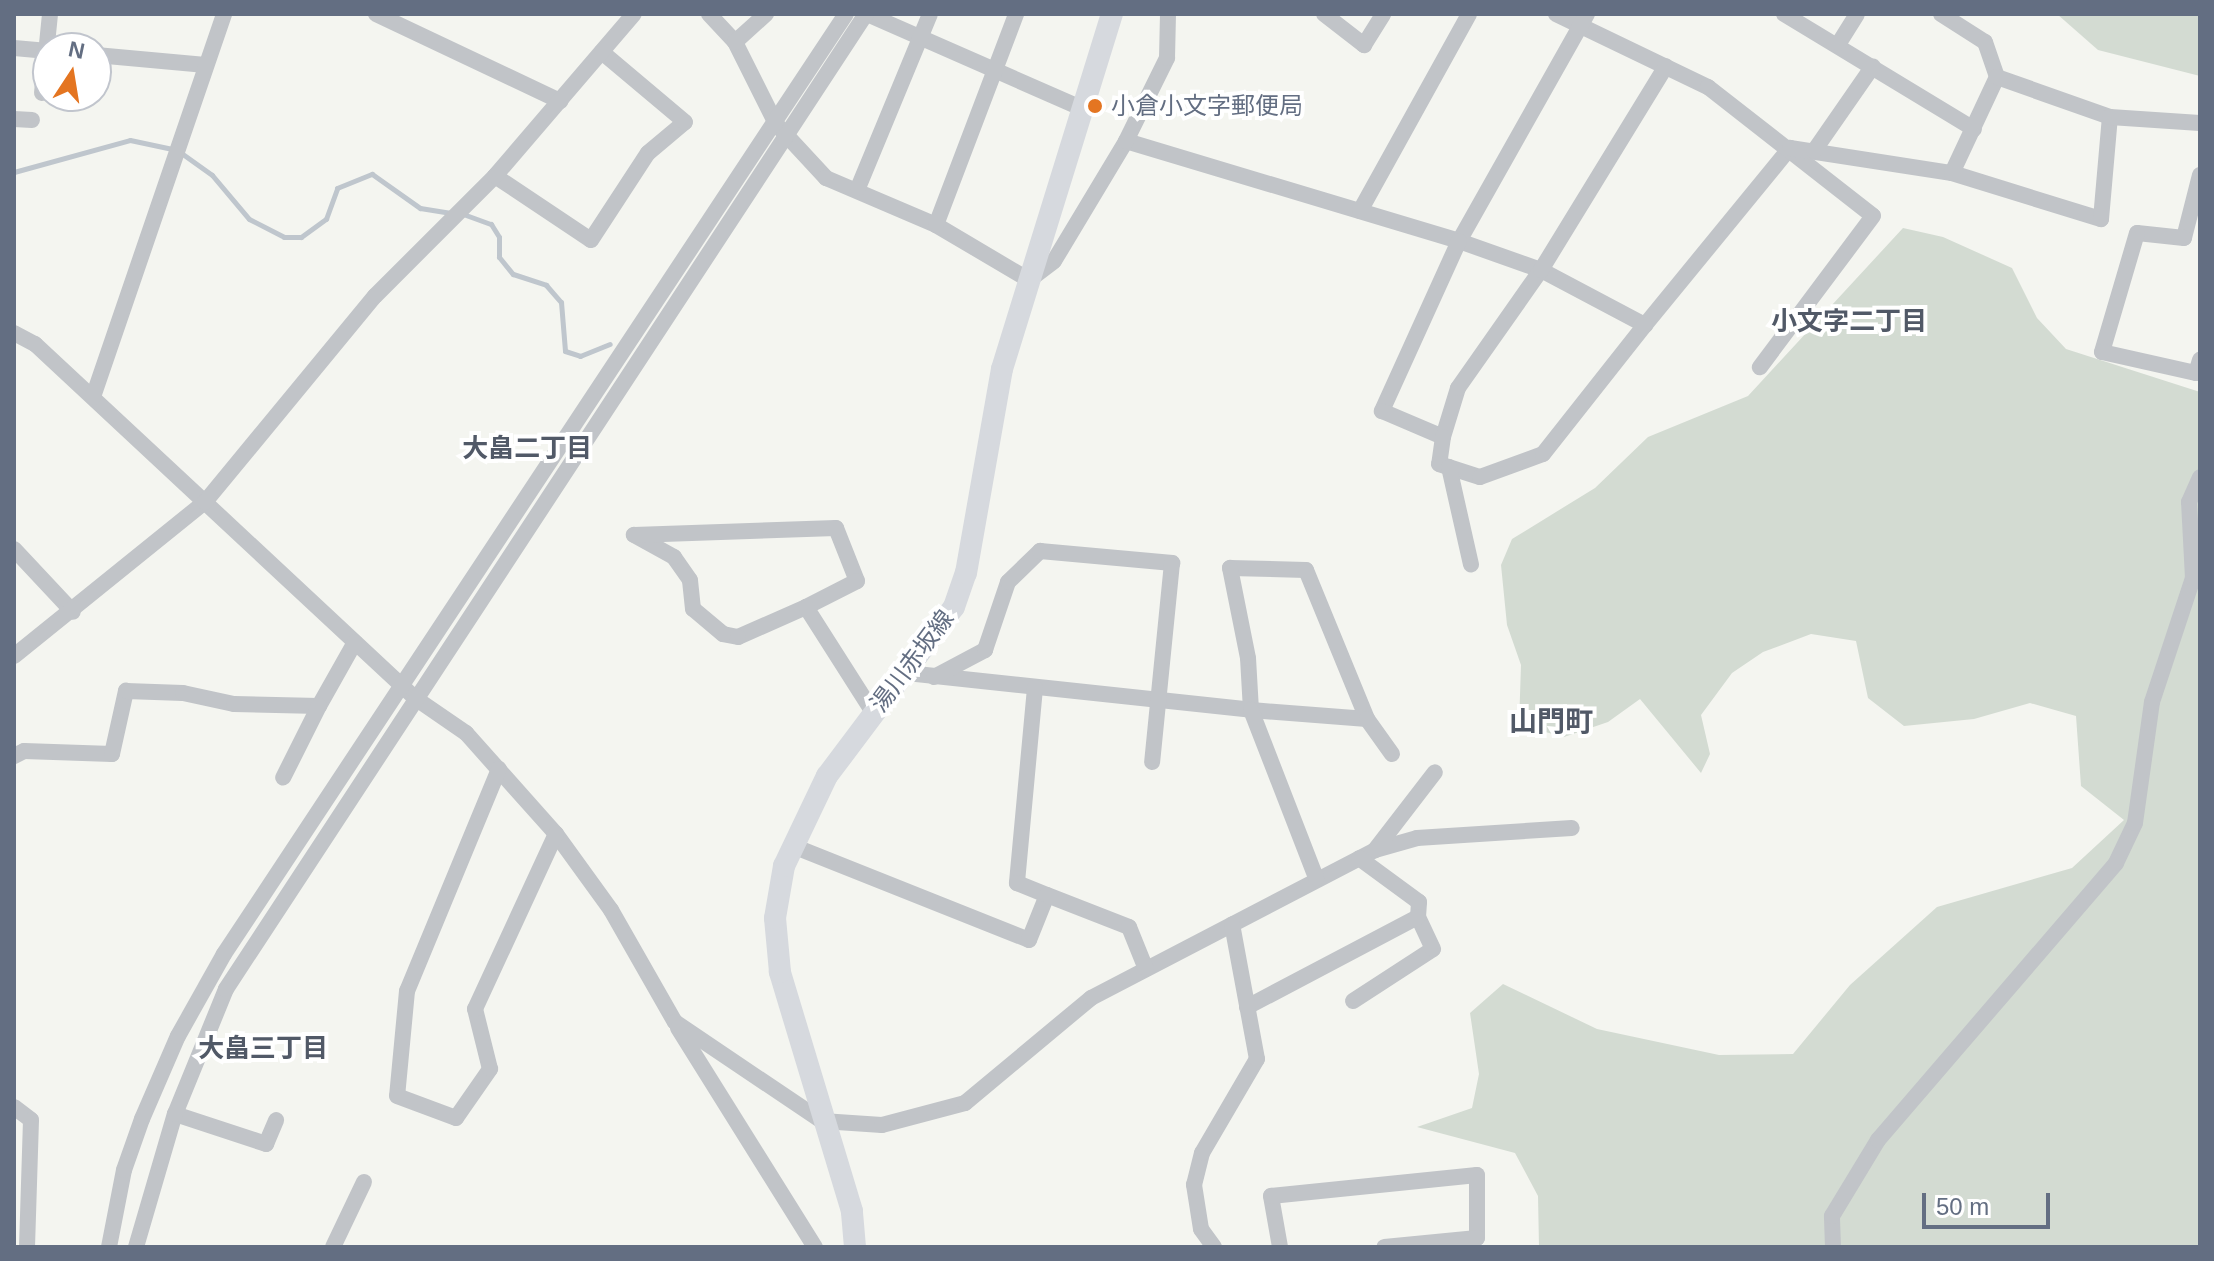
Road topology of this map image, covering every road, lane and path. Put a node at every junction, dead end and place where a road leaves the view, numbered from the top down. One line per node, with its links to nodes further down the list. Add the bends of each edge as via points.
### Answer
1 (224, 14): 25 (street)
2 (376, 14): 30 (street)
3 (634, 14): 23 (street)
4 (709, 14): 21 (street)
5 (766, 14): 21 (street)
6 (846, 14): 37 (street)
7 (866, 14): 20 (street); 37 (street)
8 (930, 14): 20 (street)
9 (1016, 14): 28 (street)
10 (1112, 14): 31 (main road, 湯川赤坂線)
11 (1168, 14): 38 (street, via 1167,58)
12 (1324, 14): 13 (street, via 1364,45)
13 (1383, 14)
14 (1469, 14): 45 (street)
15 (1556, 14): 19 (street)
16 (1784, 14): 22 (street)
17 (1857, 14): 22 (street)
18 (1941, 14): 29 (street, via 1985,42)
19 (1584, 19): 26 (street); 47 (street)
20 (924, 39): 28 (street); 44 (street)
21 (735, 42): 37 (street)
22 (1839, 43): 27 (street)
23 (602, 52): 30 (street); 43 (street, via 685,122 648,153 591,240)
24 (112, 56): 25 (street)
25 (206, 65): 54 (street)
26 (1666, 66): 39 (street, via 1708,87); 48 (street)
27 (1873, 66): 36 (street); 40 (street)
28 (994, 70): 31 (street); 46 (street)
29 (1997, 77): 32 (street); 36 (street)
30 (560, 101): 43 (street)
31 (1083, 109): 49 (main road, 湯川赤坂線)
32 (2110, 117): 35 (street); 41 (street, via 2101,219)
33 (14, 119): 34 (street)
34 (32, 120)
35 (2200, 123)
36 (1974, 129): 41 (street)
37 (782, 130): 44 (street, via 826,178); 68 (street)
38 (1126, 141): 45 (street); 49 (street, via 1054,261)
39 (1790, 148): 40 (street); 50 (street); 53 (street, via 1873,216)
40 (1814, 151): 41 (street)
41 (1952, 173)
42 (2200, 175): 52 (street, via 2184,238 2137,233 2102,352 2196,373)
43 (495, 176): 58 (street, via 375,296)
44 (858, 188): 46 (street)
45 (1360, 211): 47 (street)
46 (936, 225): 49 (street)
47 (1459, 241): 48 (street); 55 (street, via 1382,411)
48 (1541, 270): 50 (street); 55 (street, via 1458,388)
49 (1029, 280): 65 (main road, 湯川赤坂線, via 1002,369 966,573 954,607)
50 (1645, 325): 56 (street, via 1543,454 1480,477)
51 (14, 333): 54 (street, via 35,344)
52 (2200, 360)
53 (1760, 367)
54 (93, 397): 58 (street)
55 (1443, 437): 56 (street, via 1439,464)
56 (1449, 467): 60 (street)
57 (2200, 477): 107 (street, via 2189,502 2193,578 2152,702 2135,823 2116,863 1878,1140 1832,1216)
58 (205, 502): 62 (street); 63 (street)
59 (14, 549): 62 (street)
60 (1471, 565)
61 (806, 607): 61 (street, via 857,581 836,528 634,535 674,557 690,580 693,609 723,634 738,637); 72 (street)
62 (73, 612): 64 (street)
63 (355, 642): 68 (street); 70 (street)
64 (14, 656)
65 (907, 673): 66 (street); 72 (main road, 湯川赤坂線)
66 (934, 677): 67 (street); 69 (street, via 985,650 1008,582 1040,551 1172,563)
67 (1035, 688): 69 (street); 86 (street, via 1017,883)
68 (409, 692): 77 (street, via 466,733); 94 (street, via 226,989); 99 (street, via 231,942 178,1036 124,1170)
69 (1158, 701): 71 (street); 76 (street)
70 (319, 706): 75 (street, via 234,704 183,693 126,691 112,754 24,751); 79 (street)
71 (1251, 710): 73 (street); 73 (street, via 1248,658 1230,568 1306,570); 85 (street)
72 (873, 712): 82 (main road, 湯川赤坂線, via 827,776)
73 (1367, 719): 74 (street)
74 (1392, 754)
75 (14, 756)
76 (1152, 762)
77 (499, 769): 81 (street); 81 (street, via 407,991 397,1096 456,1118 490,1069 475,1009)
78 (1435, 772): 83 (street)
79 (283, 778)
80 (1572, 828): 83 (street, via 1417,838)
81 (556, 834): 92 (street, via 611,910)
82 (793, 846): 86 (street, via 1029,940); 96 (main road, 湯川赤坂線, via 775,918 779,958)
83 (1375, 850): 84 (street)
84 (1359, 858): 85 (street); 87 (street, via 1419,902)
85 (1316, 878): 88 (street)
86 (1047, 895): 89 (street, via 1129,927)
87 (1418, 917): 90 (street, via 1433,949); 91 (street)
88 (1232, 924): 89 (street); 91 (street)
89 (1146, 969): 96 (street, via 1091,998 965,1103 882,1125)
90 (1353, 1001)
91 (1247, 1007): 104 (street, via 1257,1059 1202,1153 1194,1185 1201,1229)
92 (675, 1022): 96 (street); 102 (street)
93 (14, 1107): 98 (street, via 31,1120)
94 (175, 1114): 95 (street, via 266,1144); 100 (street)
95 (276, 1120)
96 (822, 1121): 103 (main road, 湯川赤坂線, via 852,1211)
97 (364, 1182): 101 (street)
98 (27, 1247)
99 (109, 1247)
100 (136, 1247)
101 (333, 1247)
102 (815, 1247)
103 (855, 1247)
104 (1214, 1247)
105 (1280, 1247): 106 (street, via 1271,1196 1477,1175 1477,1238)
106 (1384, 1247)
107 (1833, 1247)

